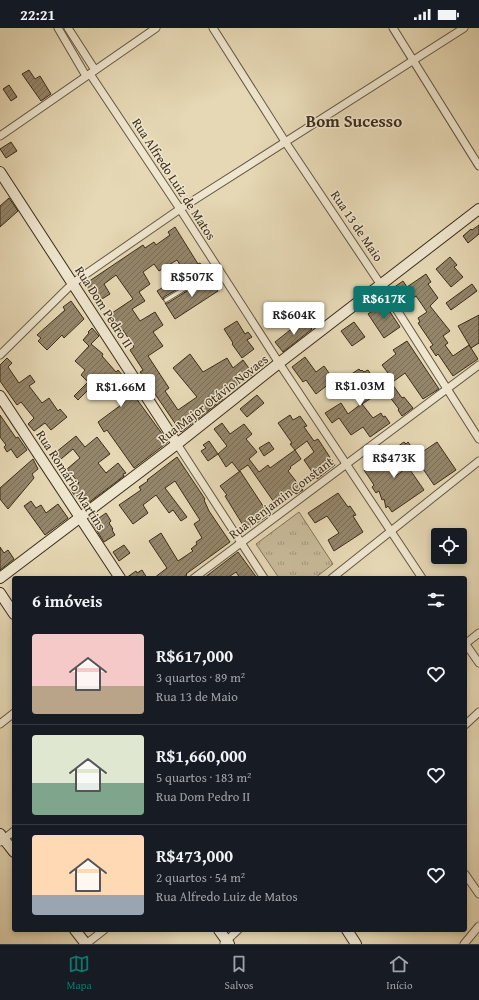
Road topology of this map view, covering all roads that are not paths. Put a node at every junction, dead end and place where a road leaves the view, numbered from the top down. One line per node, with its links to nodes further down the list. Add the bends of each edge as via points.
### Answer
1 (58, 28): 8 (street)
2 (68, 28): 7 (street)
3 (156, 28): 10 (street)
4 (213, 28): 12 (street, Rua 13 de Maio)
5 (393, 28): 9 (street)
6 (464, 28): 9 (street)
7 (75, 40): 8 (street); 10 (street)
8 (67, 45): 10 (street)
9 (414, 61): 12 (street); 13 (street)
10 (90, 73): 11 (street); 15 (street, Rua Alfredo Luiz de Matos)
11 (0, 136)
12 (286, 143): 15 (street); 19 (street, Rua 13 de Maio)
13 (479, 166)
14 (0, 172): 18 (street, Rua Dom Pedro II)
15 (180, 210): 17 (street, Rua Alfredo Luiz de Matos); 18 (street)
16 (479, 210): 19 (street, Rua Major Otávio Novaes)
17 (218, 268): 20 (lane); 22 (street, Rua Alfredo Luiz de Matos)
18 (73, 282): 21 (street); 27 (street, Rua Dom Pedro II)
19 (382, 285): 22 (street, Rua Major Otávio Novaes); 24 (street, Rua 13 de Maio)
20 (166, 300)
21 (0, 355)
22 (279, 363): 27 (street, Rua Major Otávio Novaes); 29 (street, Rua Alfredo Luiz de Matos)
23 (479, 365): 24 (street, Rua Benjamin Constant)
24 (448, 389): 26 (street, Rua 13 de Maio); 29 (street, Rua Benjamin Constant)
25 (0, 396): 30 (street, Rua Romário Martins)
26 (479, 439)
27 (177, 444): 30 (street, Rua Major Otávio Novaes); 32 (street, Rua Dom Pedro II)
28 (479, 461): 31 (street)
29 (346, 464): 31 (street, Rua Alfredo Luiz de Matos); 32 (street, Rua Benjamin Constant)
30 (80, 517): 33 (street, Rua Romário Martins); 38 (street, Rua Major Otávio Novaes)
31 (390, 532): 36 (street); 37 (street, Rua Alfredo Luiz de Matos)
32 (241, 543): 34 (street, Rua Benjamin Constant); 35 (street, Rua Dom Pedro II)
33 (119, 576)
34 (197, 576)
35 (263, 576)
36 (335, 576)
37 (421, 576)
38 (0, 578)
39 (0, 593): 40 (street)
40 (12, 611)
41 (479, 633): 42 (street)
42 (467, 642)
43 (467, 647): 44 (street)
44 (479, 662)
45 (479, 712): 47 (street)
46 (12, 715): 48 (street)
47 (467, 723)
48 (0, 724)
49 (12, 832): 50 (street)
50 (1, 838): 51 (street)
51 (12, 850)
52 (467, 877): 53 (street)
53 (479, 894)
54 (479, 926): 63 (street)
55 (77, 932): 61 (street)
56 (101, 932): 61 (street)
57 (221, 932): 60 (street)
58 (236, 932): 60 (street)
59 (348, 932): 62 (street)
60 (226, 943)
61 (86, 944)
62 (356, 944)
63 (464, 944)

